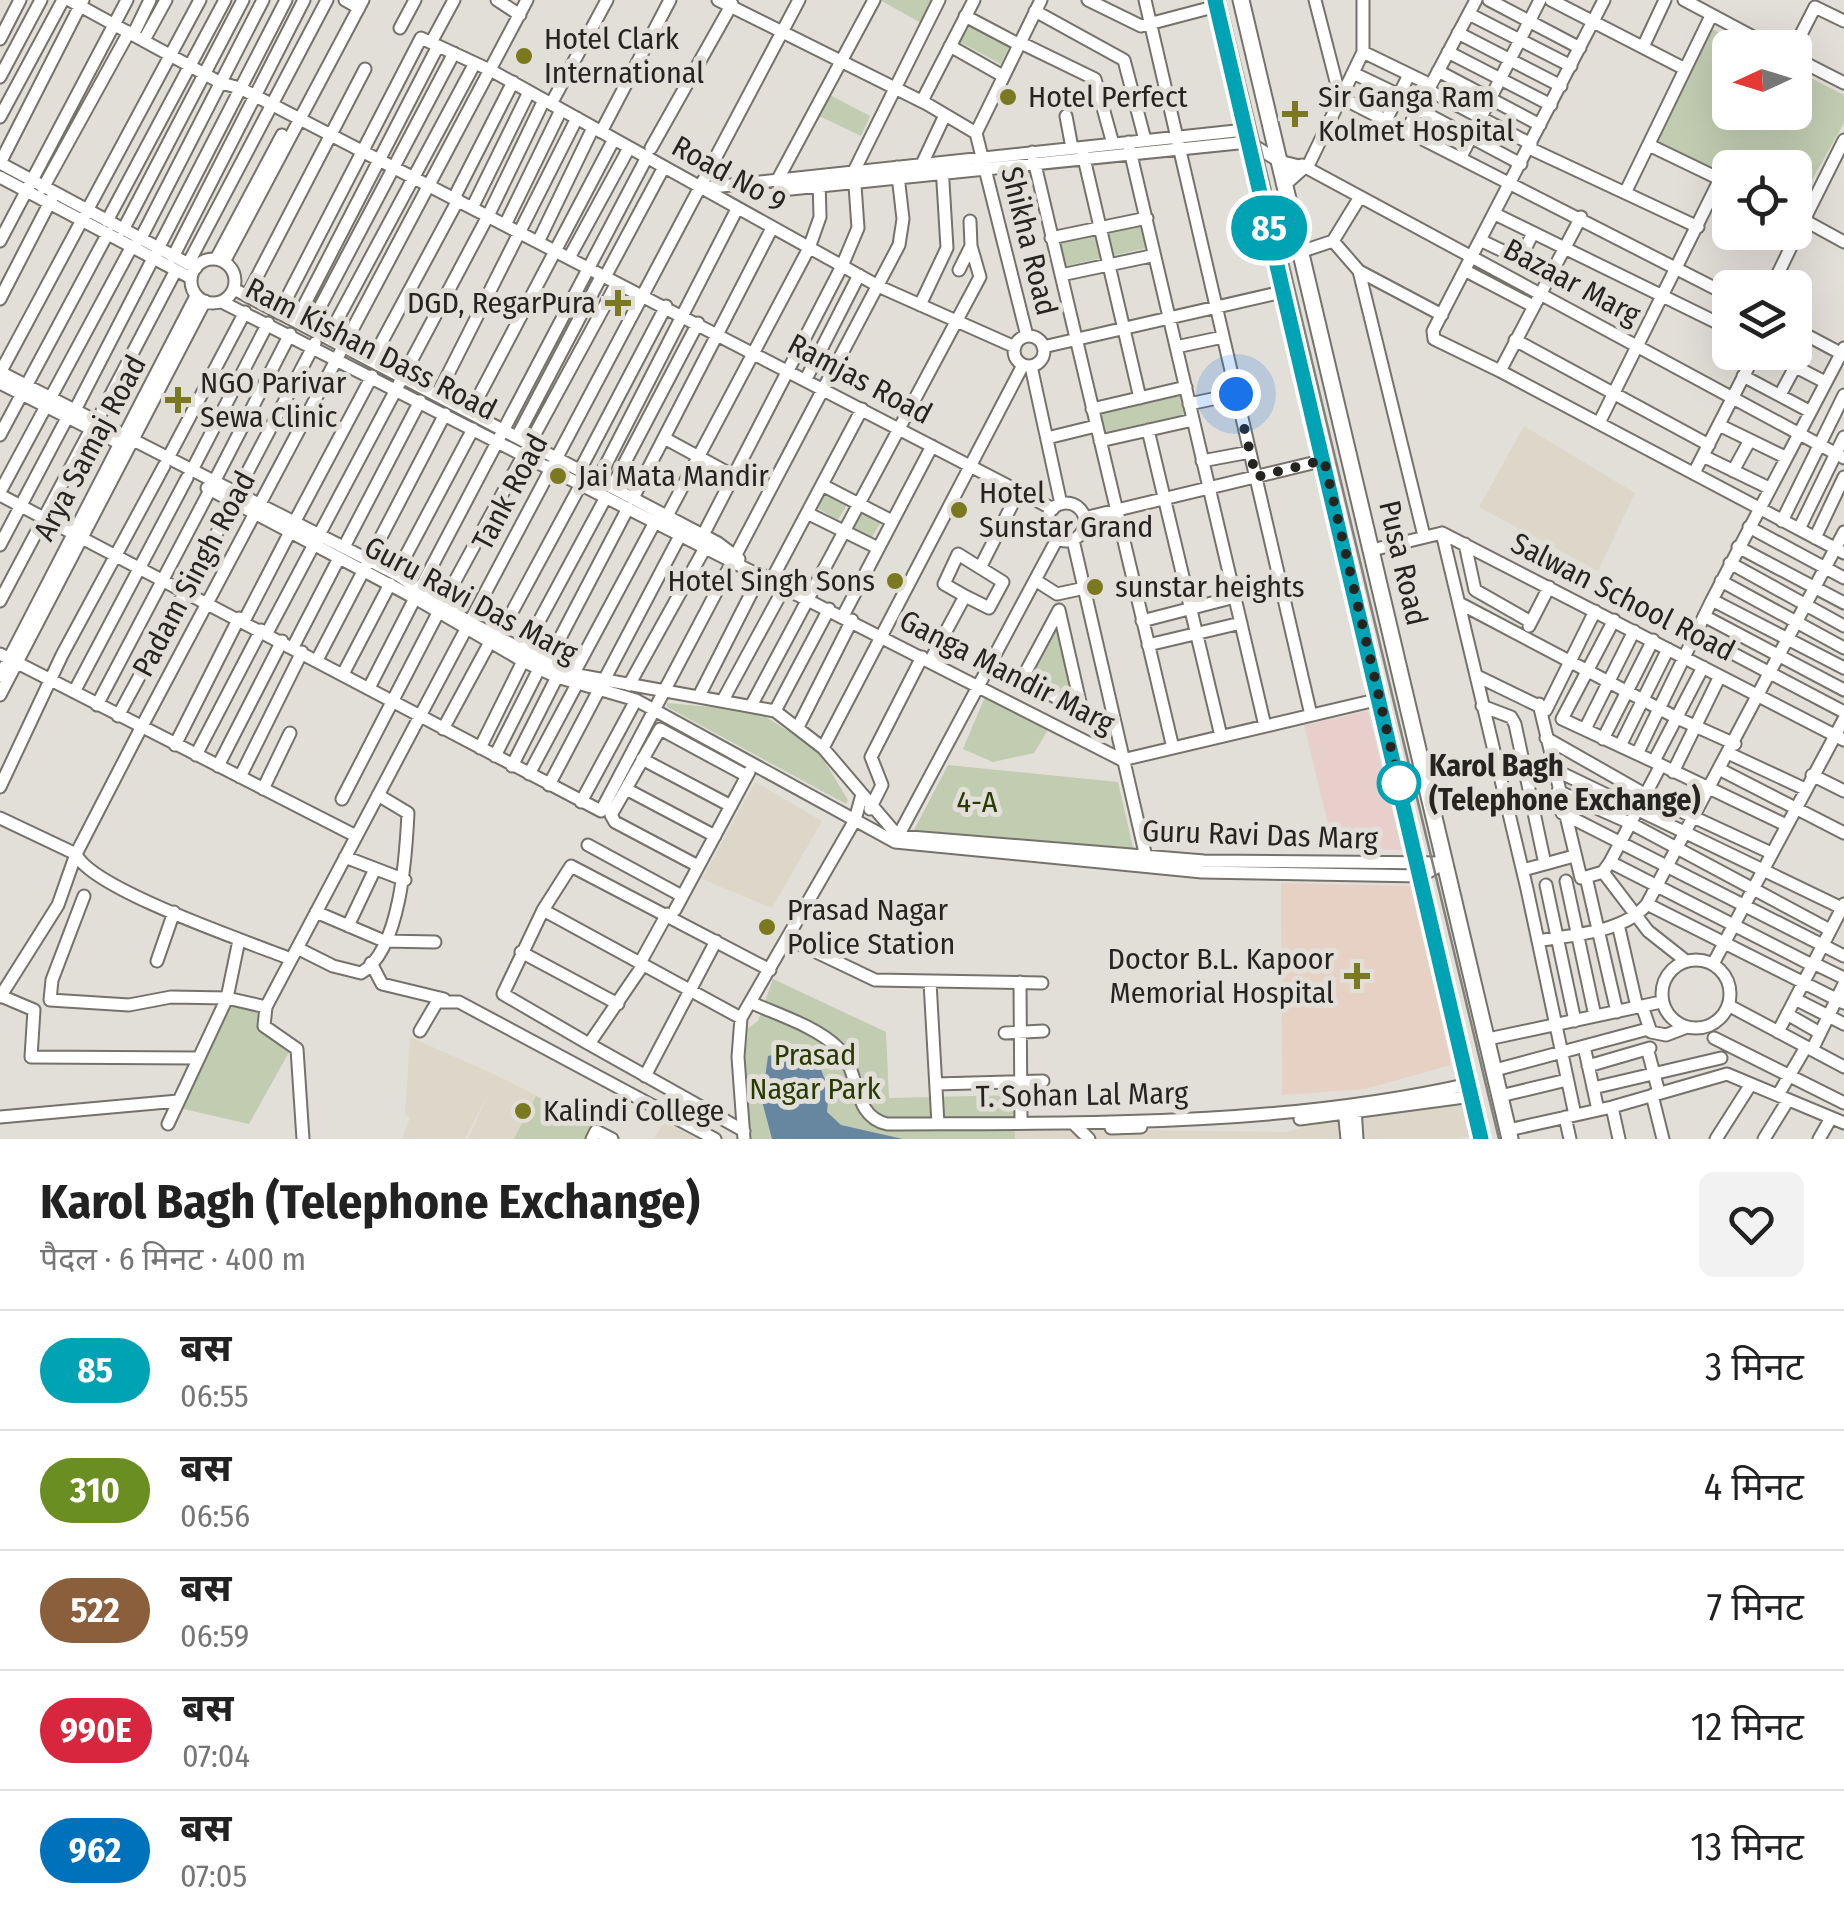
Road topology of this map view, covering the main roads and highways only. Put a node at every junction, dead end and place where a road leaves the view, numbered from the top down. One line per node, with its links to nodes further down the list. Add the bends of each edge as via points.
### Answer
1 (1241, 0): 4 (main road, Pusa Road)
2 (1216, 3): 6 (main road, Pusa Road)
3 (1304, 168): 4 (main road)
4 (1284, 183): 5 (main road, Pusa Road)
5 (1509, 1134)
6 (1482, 1139)

